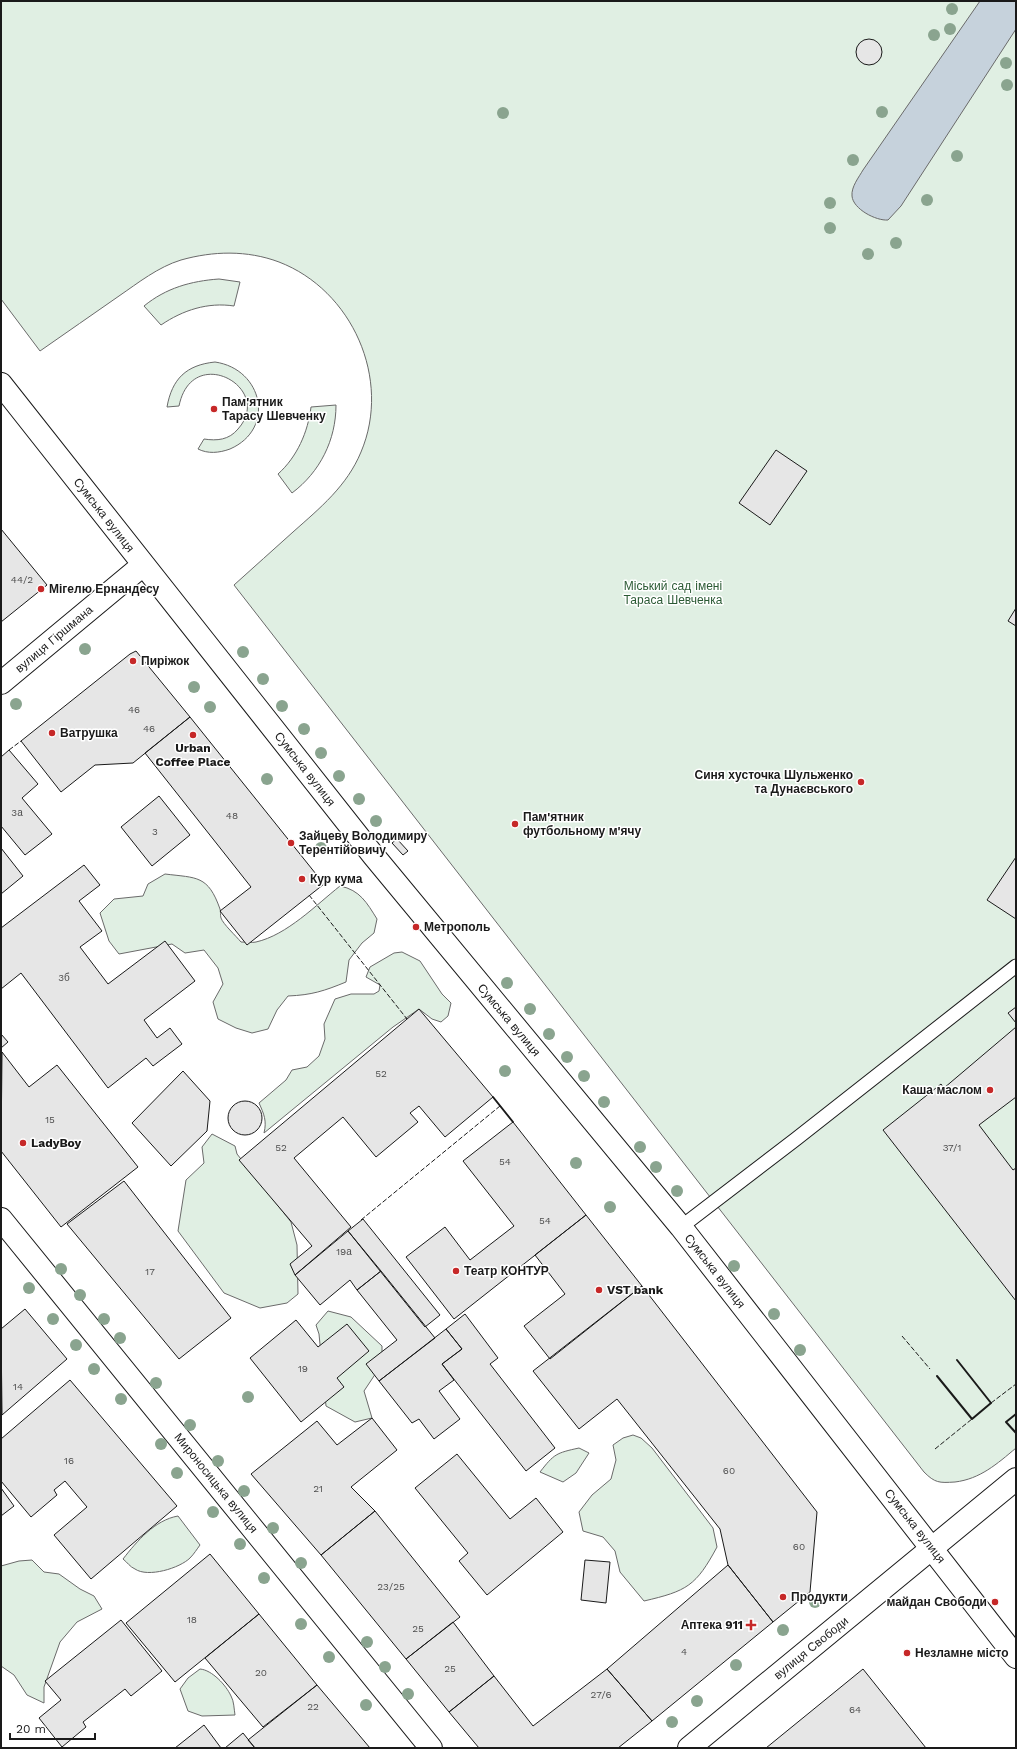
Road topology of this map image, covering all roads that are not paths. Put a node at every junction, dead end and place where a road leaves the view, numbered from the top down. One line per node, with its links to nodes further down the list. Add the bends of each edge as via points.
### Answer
1 (1, 384): 2 (main road, Сумська вулиця)
2 (143, 565): 3 (main road, вулиця Гіршмана); 6 (main road, Сумська вулиця, via 373,855)
3 (1, 683)
4 (1016, 966): 6 (lane)
5 (1, 1219): 10 (main road, Мироносицька вулиця)
6 (681, 1227): 8 (main road, Сумська вулиця)
7 (1016, 1480): 8 (main road)
8 (932, 1548): 9 (main road, Сумська вулиця); 11 (main road, вулиця Свободи)
9 (1016, 1657)
10 (431, 1748)
11 (689, 1748)

